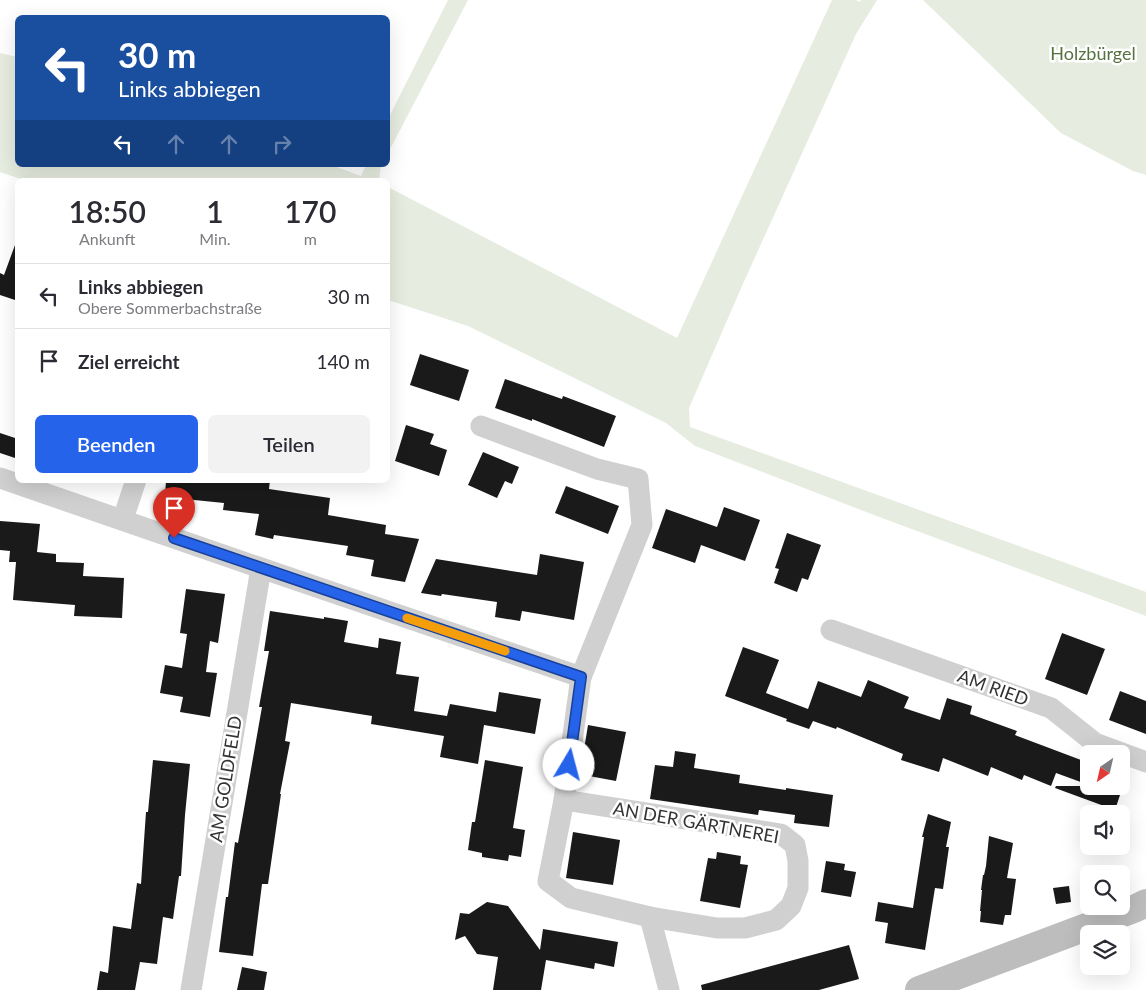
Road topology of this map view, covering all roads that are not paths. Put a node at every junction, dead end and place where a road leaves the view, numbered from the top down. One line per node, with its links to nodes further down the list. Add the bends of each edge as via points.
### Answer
1 (481, 426): 7 (street, AN DER GÄRTNEREI, via 597,469 638,479 642,525)
2 (0, 478): 4 (street)
3 (135, 483): 4 (street)
4 (123, 519): 5 (street)
5 (261, 568): 7 (street); 12 (street, AM GOLDFELD)
6 (831, 630): 8 (street, AM RIED, via 1051,708 1095,743)
7 (581, 677): 9 (street, AN DER GÄRTNEREI)
8 (1146, 762)
9 (564, 800): 11 (street, AN DER GÄRTNEREI, via 548,881 571,898); 11 (street, AN DER GÄRTNEREI, via 781,834 795,845 798,888 791,906 776,920 745,928 717,928)
10 (1142, 909): 14 (main road)
11 (650, 917): 13 (street)
12 (191, 990)
13 (669, 990)
14 (919, 990)

